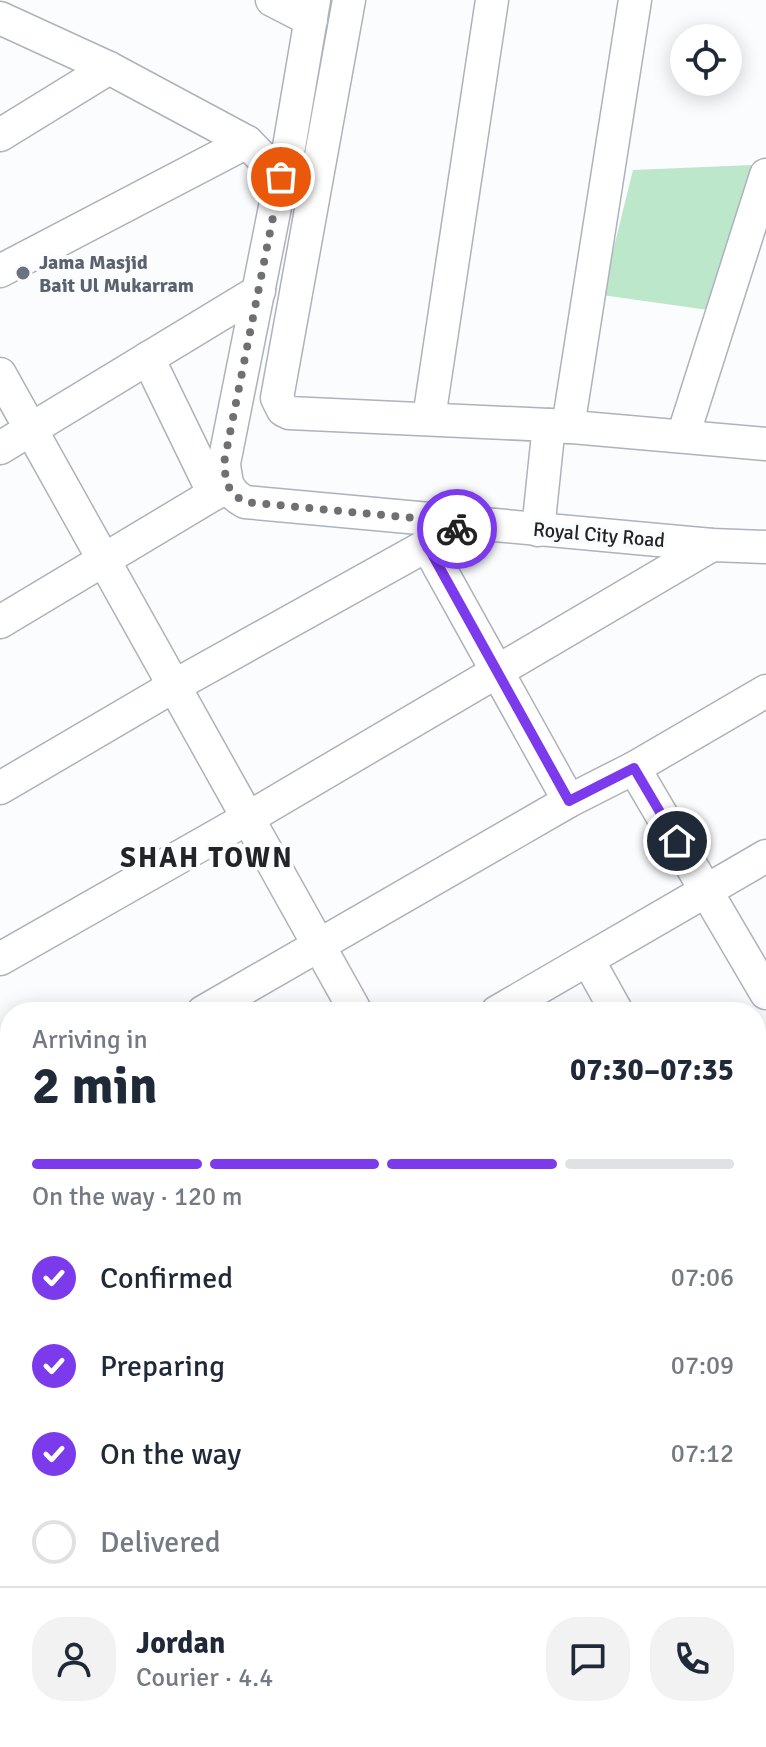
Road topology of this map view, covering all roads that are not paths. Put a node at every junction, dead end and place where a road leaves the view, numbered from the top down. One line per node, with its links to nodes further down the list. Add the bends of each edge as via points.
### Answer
1 (272, 0): 5 (street)
2 (349, 0): 16 (street, via 277,398 289,413)
3 (492, 0): 16 (street)
4 (635, 0): 17 (street)
5 (313, 10): 11 (street)
6 (0, 18): 7 (street)
7 (109, 68): 8 (street); 9 (street)
8 (0, 135)
9 (247, 142): 11 (street); 12 (street)
10 (766, 175): 19 (street)
11 (281, 177): 13 (street)
12 (0, 271)
13 (259, 291): 14 (street); 22 (street)
14 (148, 358): 18 (street); 22 (street)
15 (0, 374): 18 (street)
16 (429, 418): 17 (street)
17 (558, 426): 19 (street); 24 (street)
18 (31, 430): 21 (street); 28 (street)
19 (683, 436): 20 (street)
20 (766, 444)
21 (0, 448)
22 (220, 490): 23 (street, Royal City Road, via 245,502); 28 (street)
23 (467, 523): 24 (street, Royal City Road); 25 (street)
24 (538, 530): 26 (street, Royal City Road)
25 (427, 545): 30 (street); 31 (street)
26 (712, 545): 27 (street, Royal City Road); 30 (street)
27 (766, 547)
28 (105, 562): 29 (street); 31 (street)
29 (0, 622)
30 (496, 671): 35 (street); 36 (street)
31 (174, 686): 34 (street); 36 (street)
32 (766, 691): 33 (street)
33 (634, 768): 35 (street); 38 (street)
34 (0, 788)
35 (569, 801): 39 (street)
36 (248, 818): 39 (street); 40 (street)
37 (766, 856): 38 (street)
38 (705, 890): 41 (street); 42 (street)
39 (318, 944): 43 (street); 44 (street)
40 (0, 959)
41 (588, 960): 45 (street); 46 (street)
42 (766, 993)
43 (220, 1002)
44 (350, 1002)
45 (514, 1002)
46 (611, 1002)

